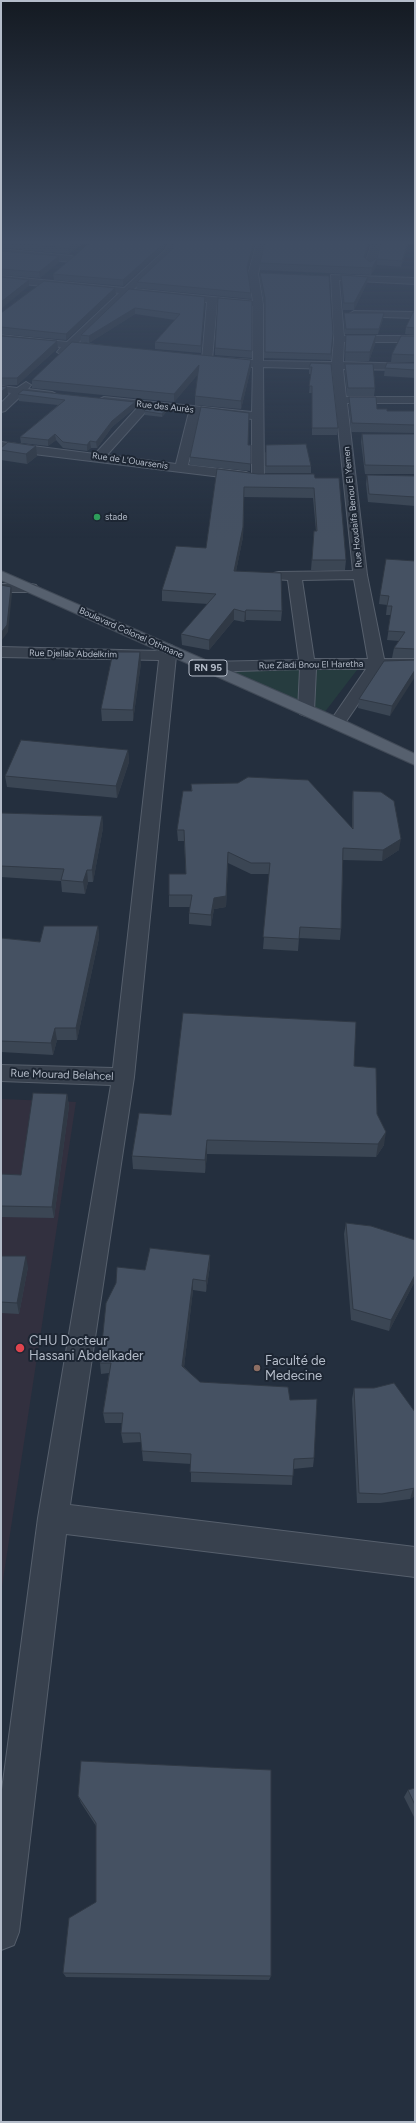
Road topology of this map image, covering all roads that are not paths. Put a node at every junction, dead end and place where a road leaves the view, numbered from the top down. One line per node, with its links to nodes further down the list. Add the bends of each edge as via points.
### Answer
1 (31, 341): 6 (street)
2 (73, 341): 6 (street)
3 (206, 341): 9 (street, via 203,360)
4 (259, 341): 9 (street)
5 (339, 341): 10 (street, Rue Houdaifa Benou El Yemen)
6 (69, 345): 7 (street); 8 (street)
7 (107, 349)
8 (52, 360)
9 (259, 364): 10 (street); 22 (street)
10 (337, 366): 11 (street); 17 (street, Rue Houdaifa Benou El Yemen)
11 (415, 367)
12 (36, 376): 14 (street)
13 (1, 389): 14 (street)
14 (20, 391): 15 (street); 20 (street)
15 (67, 396)
16 (91, 399): 19 (street, Rue des Aurès)
17 (341, 400): 18 (street); 23 (street, Rue Houdaifa Benou El Yemen)
18 (415, 400)
19 (146, 405): 21 (street, Rue des Aurès); 26 (street)
20 (1, 409)
21 (195, 410): 22 (street, Rue des Aurès); 27 (street)
22 (258, 416): 28 (street)
23 (345, 436): 24 (street); 31 (street, Rue Houdaifa Benou El Yemen)
24 (361, 436)
25 (1, 446): 26 (street, Rue de L'Ouarsenis)
26 (99, 457): 27 (street, Rue de L'Ouarsenis)
27 (181, 468): 28 (street, Rue de L'Ouarsenis)
28 (258, 478): 29 (street, Rue de L'Ouarsenis)
29 (273, 478)
30 (334, 478): 31 (street)
31 (350, 478): 32 (street); 34 (street, Rue Houdaifa Benou El Yemen)
32 (364, 478)
33 (1, 575): 38 (main road, Boulevard Colonel Othmane / RN 95)
34 (360, 575): 36 (street); 42 (street, Rue Houdaifa Benou El Yemen)
35 (263, 576): 36 (street)
36 (294, 576): 41 (street)
37 (1, 588): 38 (street)
38 (31, 588): 40 (main road, Boulevard Colonel Othmane / RN 95)
39 (1, 652): 40 (street, Rue Djellab Abdelkrim)
40 (168, 653): 44 (main road, Boulevard Colonel Othmane / RN 95); 49 (street)
41 (308, 664): 42 (street, Rue Ziadi Bnou El Haretha); 44 (street, Rue Ziadi Bnou El Haretha); 45 (street)
42 (377, 664): 43 (street, Rue Ziadi Bnou El Haretha); 46 (street)
43 (415, 664)
44 (207, 667): 45 (main road, Boulevard Colonel Othmane / RN 95)
45 (306, 712): 46 (main road, Boulevard Colonel Othmane / RN 95)
46 (337, 723): 47 (main road, Boulevard Colonel Othmane / RN 95)
47 (415, 760)
48 (1, 1073): 49 (street, Rue Mourad Belahcel)
49 (123, 1077): 50 (street)
50 (53, 1518): 51 (street); 52 (street)
51 (415, 1562)
52 (1, 1932)

